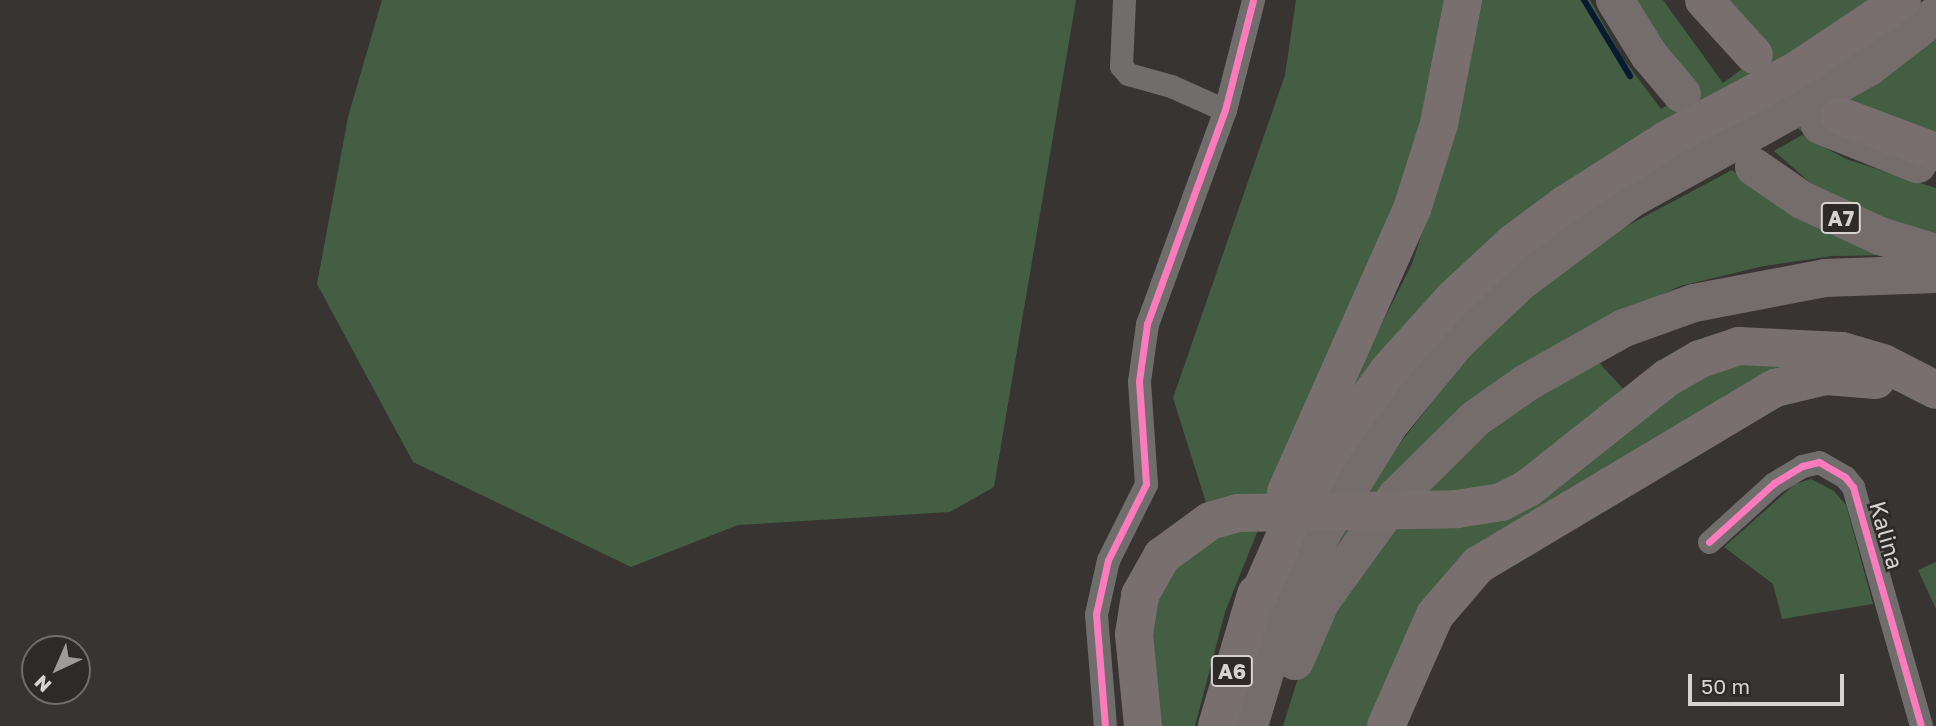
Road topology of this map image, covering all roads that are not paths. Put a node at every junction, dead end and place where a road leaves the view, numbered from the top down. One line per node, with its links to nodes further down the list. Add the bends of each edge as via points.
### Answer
1 (1124, 0): 10 (street, via 1121,66 1128,74 1171,86)
2 (1253, 0): 10 (street)
3 (1463, 0): 19 (highway, via 1439,124 1412,209 1301,449)
4 (1615, 0): 9 (highway, via 1649,55)
5 (1684, 0): 6 (highway, via 1746,59)
6 (1704, 0)
7 (1902, 0): 19 (highway, via 1797,70 1655,147 1566,204 1513,243 1453,299 1389,370 1336,442 1294,515)
8 (1936, 15): 20 (highway, via 1869,67 1631,199 1520,282 1457,342 1388,426 1322,533 1269,659)
9 (1682, 94)
10 (1225, 110): 21 (street, via 1147,324 1139,382 1146,484 1099,586 1098,673)
11 (1936, 152): 13 (highway, via 1830,120 1859,144)
12 (1754, 167): 14 (highway, A7, via 1802,200 1880,236)
13 (1936, 170)
14 (1936, 253)
15 (1936, 274): 20 (highway, via 1825,278 1694,303 1624,328 1526,383 1434,455 1350,556 1321,601)
16 (1936, 390): 22 (highway, via 1883,363 1842,351 1739,346 1667,377 1512,498 1476,508 1256,513 1210,521 1172,546 1152,568 1135,612)
17 (1936, 396): 24 (highway, via 1845,376 1815,377 1750,399 1478,565 1455,589 1419,644)
18 (1709, 542): 25 (street, Kalina, via 1774,483 1802,466 1819,462 1845,477 1853,487)
19 (1249, 618): 23 (highway, A6)
20 (1268, 725)
21 (1105, 726)
22 (1143, 726)
23 (1217, 726)
24 (1386, 726)
25 (1921, 726)

